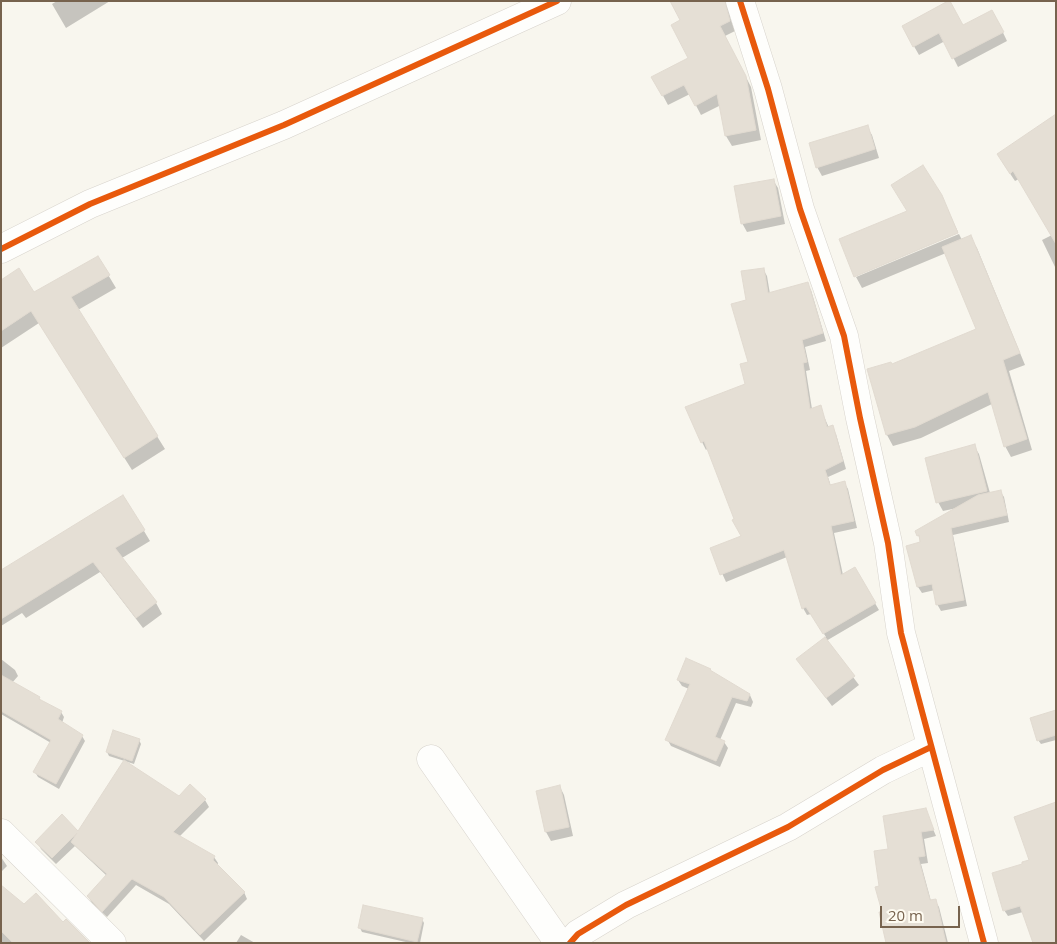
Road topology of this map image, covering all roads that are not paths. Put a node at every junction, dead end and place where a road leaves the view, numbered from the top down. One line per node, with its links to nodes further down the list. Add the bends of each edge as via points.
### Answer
1 (557, 1): 3 (street, via 284,125 90,204)
2 (740, 1): 4 (street, via 800,208 844,336 888,543 901,633)
3 (1, 248)
4 (931, 747): 9 (street, via 883,770 788,827 626,906 578,934); 10 (street)
5 (431, 759): 8 (street)
6 (1, 833): 7 (street)
7 (112, 943)
8 (559, 943)
9 (570, 943)
10 (984, 943)

